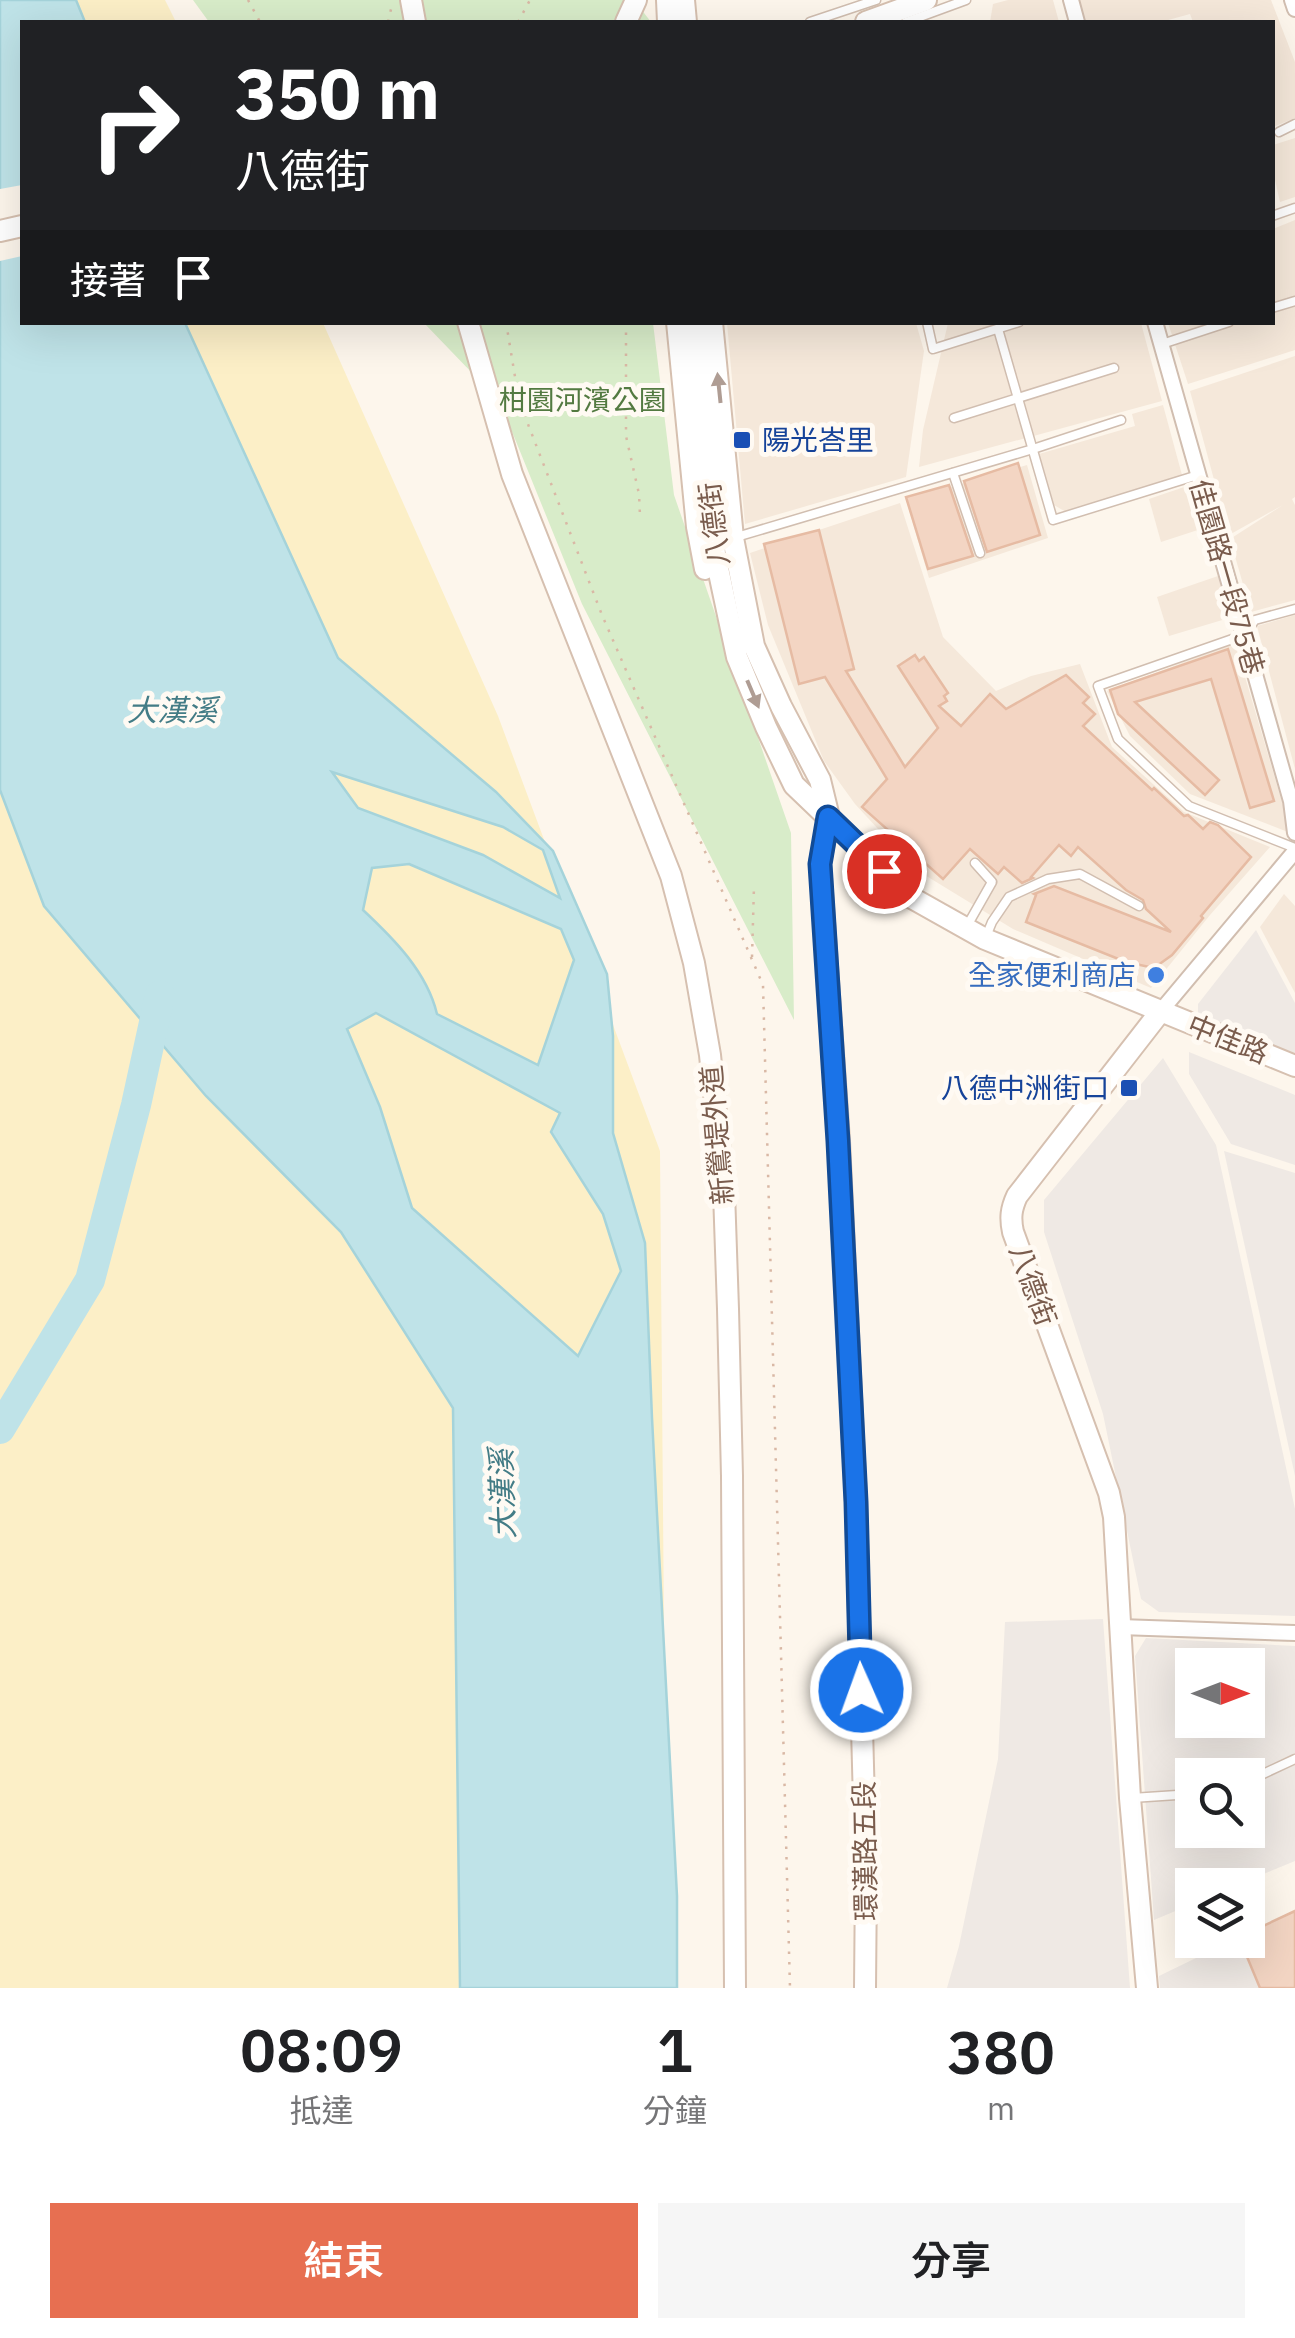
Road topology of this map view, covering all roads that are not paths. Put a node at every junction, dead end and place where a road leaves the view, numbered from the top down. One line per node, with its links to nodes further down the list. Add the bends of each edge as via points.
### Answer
1 (876, 0): 5 (lane)
2 (926, 0): 5 (street)
3 (966, 0): 8 (lane)
4 (1292, 0): 6 (street)
5 (861, 9): 7 (lane)
6 (1295, 9)
7 (818, 20)
8 (911, 20)
9 (1295, 124): 10 (lane)
10 (1278, 132)
11 (469, 325): 48 (street, 新鶯堤外道, via 512,474 671,876 710,1055 724,1192 729,1346)
12 (676, 325): 32 (street, via 697,527 710,596)
13 (694, 325): 32 (street, 八德街, via 715,554)
14 (712, 325): 28 (street, 八德街, one-way to 14)
15 (929, 325): 19 (lane, via 933,349)
16 (1011, 325): 19 (lane)
17 (1156, 325): 20 (street, 佳園路一段75巷)
18 (1220, 325): 20 (lane)
19 (998, 329): 22 (lane)
20 (1161, 345): 27 (street, 佳園路一段75巷)
21 (1114, 368): 22 (lane)
22 (1018, 398): 23 (lane); 25 (lane)
23 (954, 418)
24 (1121, 420): 25 (lane)
25 (1033, 449): 26 (lane); 27 (lane, via 1053,520)
26 (954, 472): 28 (lane); 29 (lane)
27 (1198, 475): 31 (street, 佳園路一段75巷)
28 (733, 538): 33 (street, 八德街, via 754,646 820,780)
29 (980, 553)
30 (1295, 609): 31 (lane, via 1255,620)
31 (1244, 635): 34 (street, 佳園路一段75巷); 35 (lane, via 1098,686 1118,739 1188,806)
32 (737, 657): 33 (street, 八德街, one-way to 33, via 794,785)
33 (828, 817): 38 (street, 八德街, via 912,898); 49 (street, 環漢路五段, via 820,864 855,1483)
34 (1295, 832)
35 (1295, 850): 40 (street)
36 (975, 864): 38 (lane, via 992,882)
37 (1138, 906): 39 (lane, via 1080,874 1048,879 1009,897)
38 (965, 928): 39 (street, 八德街)
39 (984, 939): 40 (street, 八德街)
40 (1160, 1012): 41 (street, 中佳路); 42 (street, 八德街, via 1016,1196 1010,1218 1109,1492)
41 (1295, 1066)
42 (1120, 1627): 43 (street); 47 (street, 八德街)
43 (1295, 1633)
44 (1295, 1759): 45 (lane)
45 (1265, 1773)
46 (1175, 1795): 47 (lane)
47 (1130, 1798): 50 (street, 八德街, via 1152,1964)
48 (735, 1988)
49 (866, 1988)
50 (1147, 1988)

